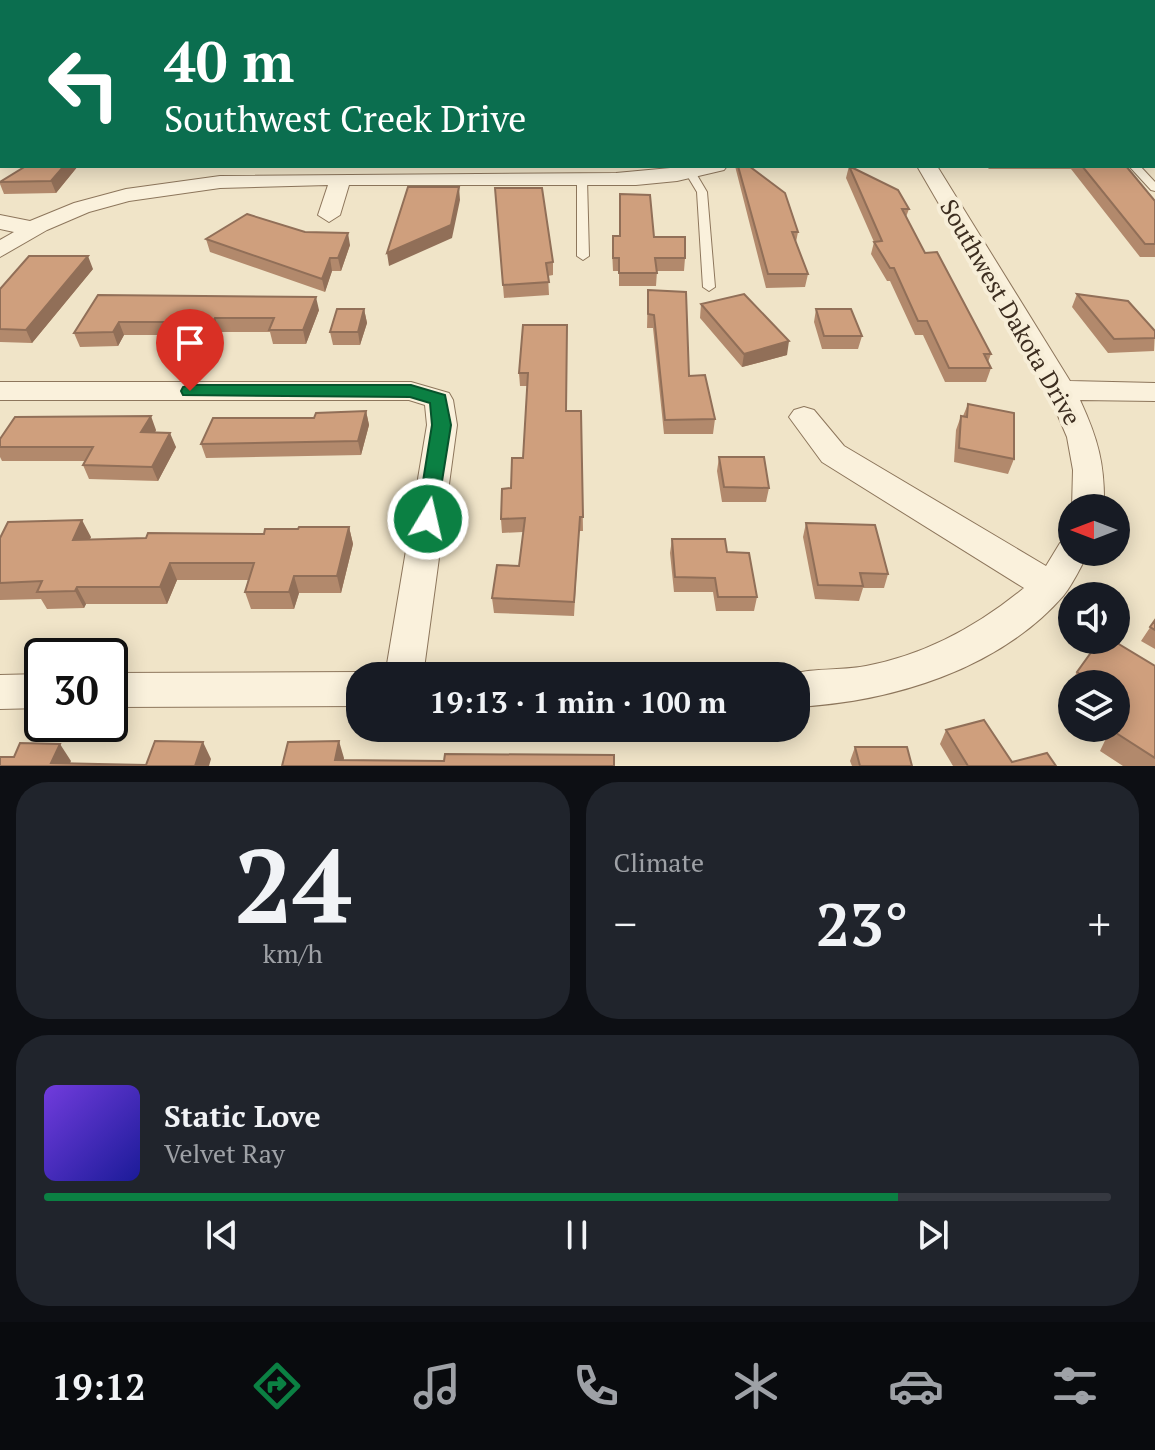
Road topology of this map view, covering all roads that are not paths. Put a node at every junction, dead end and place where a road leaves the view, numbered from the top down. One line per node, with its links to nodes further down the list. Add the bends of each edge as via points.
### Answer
1 (708, 168): 5 (street)
2 (928, 168): 16 (street, Southwest Dakota Drive)
3 (1136, 168): 9 (lane)
4 (265, 172): 7 (street); 12 (street, via 155,189)
5 (690, 172): 8 (street); 15 (lane, via 702,192)
6 (528, 173): 7 (street); 8 (street)
7 (340, 179): 10 (street)
8 (582, 179): 14 (lane)
9 (1155, 188)
10 (329, 215)
11 (0, 222): 12 (street)
12 (34, 229): 13 (street)
13 (0, 250)
14 (583, 256)
15 (709, 287)
16 (1061, 390): 18 (street); 20 (street, Southwest Dakota Drive, via 1082,437)
17 (0, 391): 23 (street, via 411,391 439,400 442,425)
18 (1155, 392)
19 (804, 417): 22 (street, via 833,454)
20 (1088, 494)
21 (1063, 566): 22 (street)
22 (1050, 586): 25 (street, via 979,642 920,670 874,682)
23 (406, 662)
24 (346, 689): 26 (street)
25 (810, 689)
26 (128, 690)
27 (24, 691): 28 (street)
28 (0, 692)

